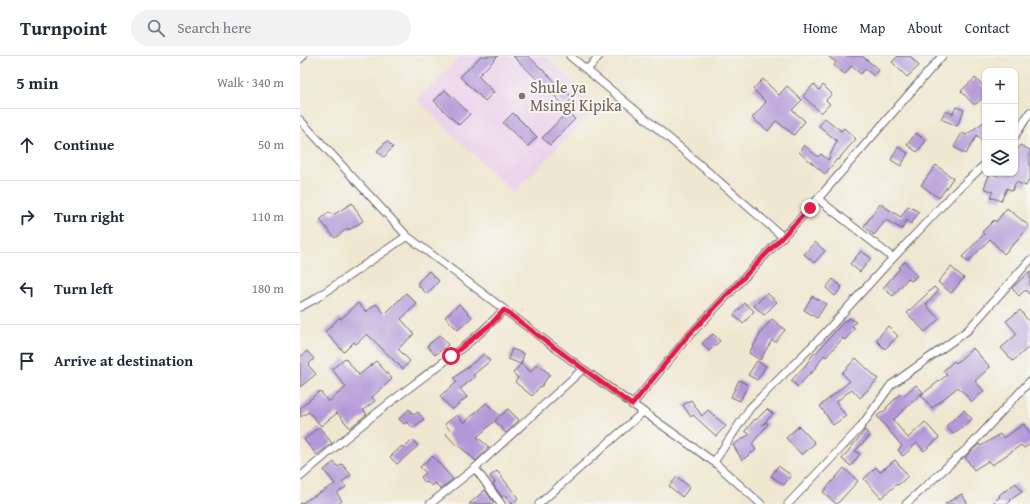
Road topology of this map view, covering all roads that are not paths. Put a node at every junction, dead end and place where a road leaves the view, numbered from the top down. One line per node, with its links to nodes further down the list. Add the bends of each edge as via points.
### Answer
1 (303, 56): 5 (street)
2 (570, 56): 6 (street)
3 (599, 56): 6 (street)
4 (942, 56): 11 (street)
5 (300, 59)
6 (587, 70): 13 (street)
7 (1030, 112): 9 (street)
8 (300, 120): 12 (street)
9 (1018, 131)
10 (982, 167): 14 (street)
11 (818, 199): 13 (street); 14 (street)
12 (407, 236): 16 (street); 17 (street)
13 (783, 237): 20 (street, via 686,338)
14 (893, 258): 22 (street, via 822,336 750,408)
15 (1030, 260): 29 (street, via 968,330 891,385 859,429)
16 (300, 307)
17 (504, 310): 18 (street); 24 (street, via 491,324)
18 (583, 369): 20 (street); 23 (street)
19 (1030, 381): 30 (street, via 972,444)
20 (632, 405): 21 (street)
21 (643, 412): 22 (street); 27 (street)
22 (714, 462): 28 (street)
23 (475, 468): 25 (street); 26 (street)
24 (300, 477)
25 (430, 504)
26 (502, 504)
27 (539, 504)
28 (761, 504)
29 (788, 504)
30 (906, 504)

